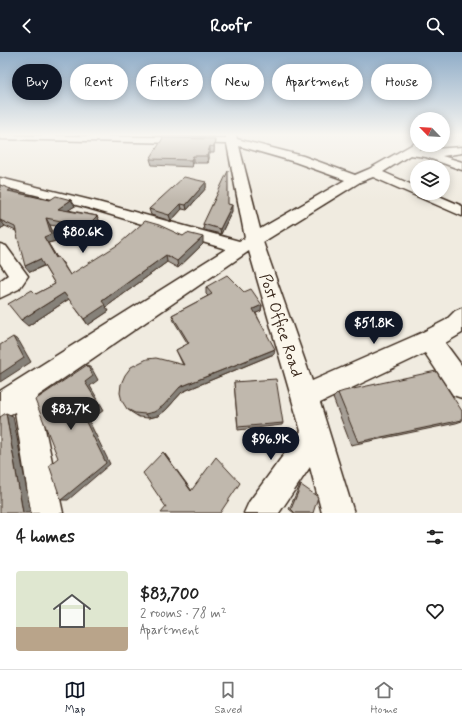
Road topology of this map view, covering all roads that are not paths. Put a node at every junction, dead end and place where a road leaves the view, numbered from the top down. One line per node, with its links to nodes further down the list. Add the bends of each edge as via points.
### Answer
1 (235, 157): 12 (street, Post Office Road)
2 (291, 157): 7 (street)
3 (405, 157): 6 (street)
4 (436, 157): 5 (street)
5 (462, 166)
6 (373, 172): 7 (street); 9 (street)
7 (355, 179): 12 (street)
8 (0, 182): 12 (street)
9 (410, 189)
10 (436, 200): 11 (street)
11 (462, 211)
12 (247, 244): 18 (street); 19 (street, Post Office Road)
13 (0, 250): 14 (street, via 19,276 12,284)
14 (0, 290)
15 (462, 317): 16 (street, via 454,327)
16 (429, 340): 17 (street); 19 (street)
17 (462, 386)
18 (24, 391): 20 (street); 22 (street)
19 (305, 397): 21 (street, Post Office Road)
20 (0, 406)
21 (316, 434): 23 (street); 24 (street, Post Office Road)
22 (47, 513)
23 (260, 513)
24 (338, 513)

